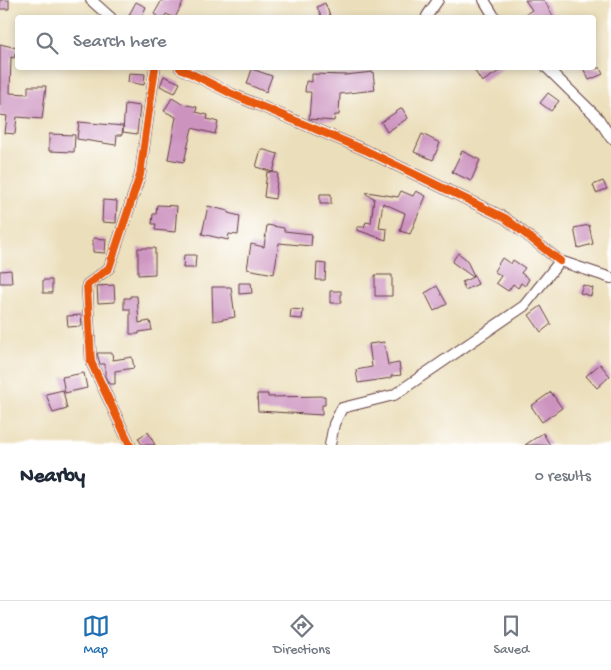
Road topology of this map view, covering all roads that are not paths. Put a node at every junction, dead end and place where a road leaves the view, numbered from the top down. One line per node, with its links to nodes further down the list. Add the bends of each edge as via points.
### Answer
1 (91, 0): 4 (street)
2 (438, 0): 5 (street)
3 (484, 0): 6 (street)
4 (108, 15)
5 (427, 15)
6 (494, 15)
7 (155, 70): 13 (street, via 140,175 109,268 87,285 90,362)
8 (184, 70): 11 (street, via 232,94 365,150 505,218)
9 (549, 70): 10 (street, via 598,118)
10 (611, 138)
11 (560, 262): 12 (street); 14 (street, via 524,306 394,395 342,408 334,424)
12 (611, 278)
13 (130, 445)
14 (330, 445)

